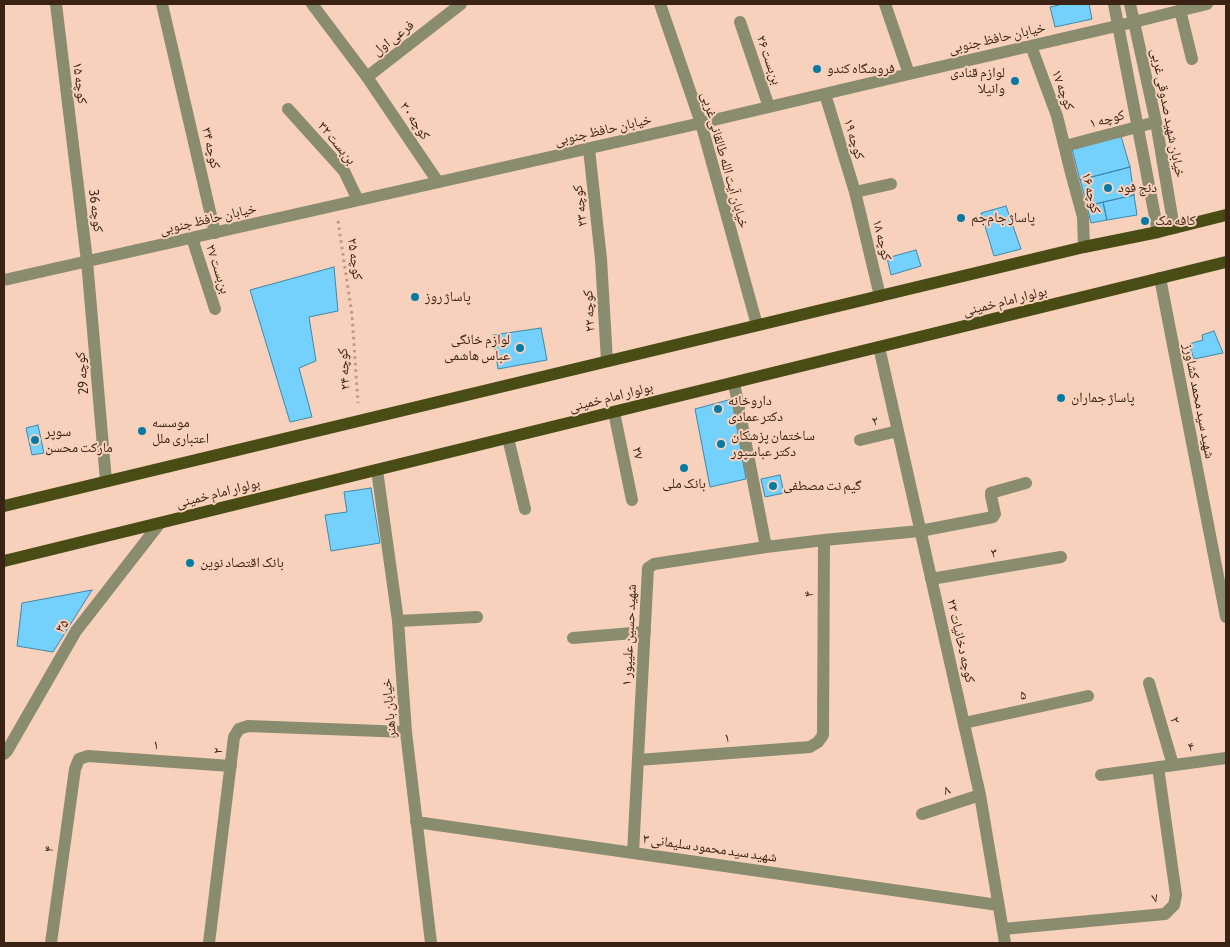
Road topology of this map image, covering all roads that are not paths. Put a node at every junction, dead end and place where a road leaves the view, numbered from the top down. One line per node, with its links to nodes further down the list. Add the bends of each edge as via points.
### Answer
1 (56, 4): 26 (street, کوچه ۱۵)
2 (162, 4): 34 (street, کوچه ۳۴)
3 (312, 4): 17 (street, کوچه ۳۰)
4 (461, 4): 17 (street, فرعی اول)
5 (660, 4): 22 (street, خیابان آیت الله طالقانی غربی)
6 (885, 4): 16 (street)
7 (1114, 4): 13 (street)
8 (1130, 4): 12 (street, خیابان شهید صدوقی غربی)
9 (1207, 4): 10 (street, خیابان حافظ جنوبی)
10 (1180, 10): 12 (street, خیابان حافظ جنوبی); 15 (street)
11 (740, 22): 19 (street, بن‌بست ۲۶)
12 (1134, 22): 13 (street, خیابان حافظ جنوبی); 21 (street, خیابان شهید صدوقی غربی)
13 (1118, 25): 14 (street, خیابان حافظ جنوبی); 23 (street)
14 (1031, 46): 16 (street, خیابان حافظ جنوبی); 24 (street, کوچه ۱۷)
15 (1192, 59)
16 (909, 74): 18 (street, خیابان حافظ جنوبی)
17 (367, 77): 27 (street, کوچه ۳۰)
18 (825, 94): 19 (street, خیابان حافظ جنوبی); 29 (street, کوچه ۱۹)
19 (769, 107): 22 (street, خیابان حافظ جنوبی)
20 (288, 109): 30 (street, بن‌بست ۳۲, via 344,171)
21 (1156, 122): 23 (street, کوچه ۱); 32 (street, خیابان شهید صدوقی غربی)
22 (701, 123): 25 (street, خیابان حافظ جنوبی); 44 (street, خیابان آیت الله طالقانی غربی)
23 (1138, 127): 24 (street, کوچه ۱); 33 (street)
24 (1065, 146): 36 (street, کوچه ۱۶, via 1083,217)
25 (589, 149): 27 (street, خیابان حافظ جنوبی); 37 (street, کوچه ۲۳)
26 (75, 165): 38 (street, کوچه 36)
27 (438, 182): 30 (street, خیابان حافظ جنوبی)
28 (891, 184): 29 (street)
29 (855, 192): 42 (street, کوچه ۱۸)
30 (358, 200): 34 (street, خیابان حافظ جنوبی)
31 (1226, 215): 32 (main road)
32 (1174, 228): 33 (main road)
33 (1158, 232): 36 (main road)
34 (215, 233): 35 (street, خیابان حافظ جنوبی)
35 (192, 238): 38 (street, خیابان حافظ جنوبی); 43 (street, بن‌بست ۲۷)
36 (1084, 247): 42 (main road)
37 (602, 259): 46 (street, کوچه ۲۲)
38 (87, 261): 41 (street, خیابان حافظ جنوبی); 53 (street, کوچه 29)
39 (1226, 262): 40 (main road, بولوار امام خمینی)
40 (1160, 278): 45 (main road, بولوار امام خمینی); 66 (street, شهید سید محمد کشاورز)
41 (4, 280)
42 (880, 296): 44 (main road)
43 (215, 309)
44 (757, 325): 46 (main road)
45 (879, 347): 47 (main road, بولوار امام خمینی); 49 (street, کوچه دخانیات ۲۳)
46 (607, 361): 53 (main road)
47 (734, 383): 48 (main road, بولوار امام خمینی); 61 (street)
48 (614, 412): 50 (main road, بولوار امام خمینی); 55 (street, ۲۷)
49 (898, 431): 51 (street, ۲); 59 (street, کوچه دخانیات ۲۳)
50 (508, 438): 52 (main road, بولوار امام خمینی); 57 (street)
51 (860, 440)
52 (377, 470): 58 (main road, بولوار امام خمینی); 67 (street, خیابان باهنر)
53 (106, 481): 56 (main road)
54 (1026, 483): 59 (street, via 992,493 993,517)
55 (632, 500)
56 (4, 506)
57 (525, 509)
58 (160, 523): 63 (main road, بولوار امام خمینی); 75 (street, ۳۵, via 73,635)
59 (920, 531): 60 (street); 64 (street, کوچه دخانیات ۲۳)
60 (824, 540): 61 (street, شهید حسین علیپور ۱); 74 (street, ۴, via 823,735)
61 (766, 548): 68 (street, شهید حسین علیپور ۱, via 654,564 648,568)
62 (1062, 557): 64 (street, ۳)
63 (4, 562)
64 (931, 579): 72 (street, کوچه دخانیات ۲۳)
65 (477, 617): 67 (street)
66 (1226, 617)
67 (398, 621): 73 (street, خیابان باهنر)
68 (645, 632): 69 (street); 78 (street, شهید حسین علیپور ۱)
69 (573, 638)
70 (1149, 683): 79 (street, ۲)
71 (1088, 696): 72 (street, ۵)
72 (964, 723): 83 (street, کوچه دخانیات ۲۳)
73 (406, 732): 80 (street, ۲, via 248,726 238,729 234,737); 85 (street, خیابان باهنر)
74 (818, 742): 78 (street, ۱, via 810,747)
75 (4, 754)
76 (79, 758): 80 (street, ۱); 89 (street, ۴)
77 (1226, 758): 79 (street, ۴)
78 (638, 760): 86 (street, شهید حسین علیپور ۱)
79 (1173, 765): 81 (street, ۴)
80 (231, 766): 90 (street, ۲)
81 (1158, 767): 82 (street, ۴); 88 (street, ۷, via 1176,895 1174,905 1165,914)
82 (1101, 776)
83 (980, 795): 84 (street, ۸); 87 (street, کوچه دخانیات ۲۳)
84 (922, 814)
85 (416, 822): 86 (street, شهید سید محمود سلیمانی ۳); 91 (street, خیابان باهنر)
86 (634, 853): 87 (street, شهید سید محمود سلیمانی ۳)
87 (998, 905): 88 (street, کوچه دخانیات ۲۳)
88 (1002, 929): 92 (street, کوچه دخانیات ۲۳)
89 (52, 943)
90 (209, 943)
91 (431, 943)
92 (1005, 943)

